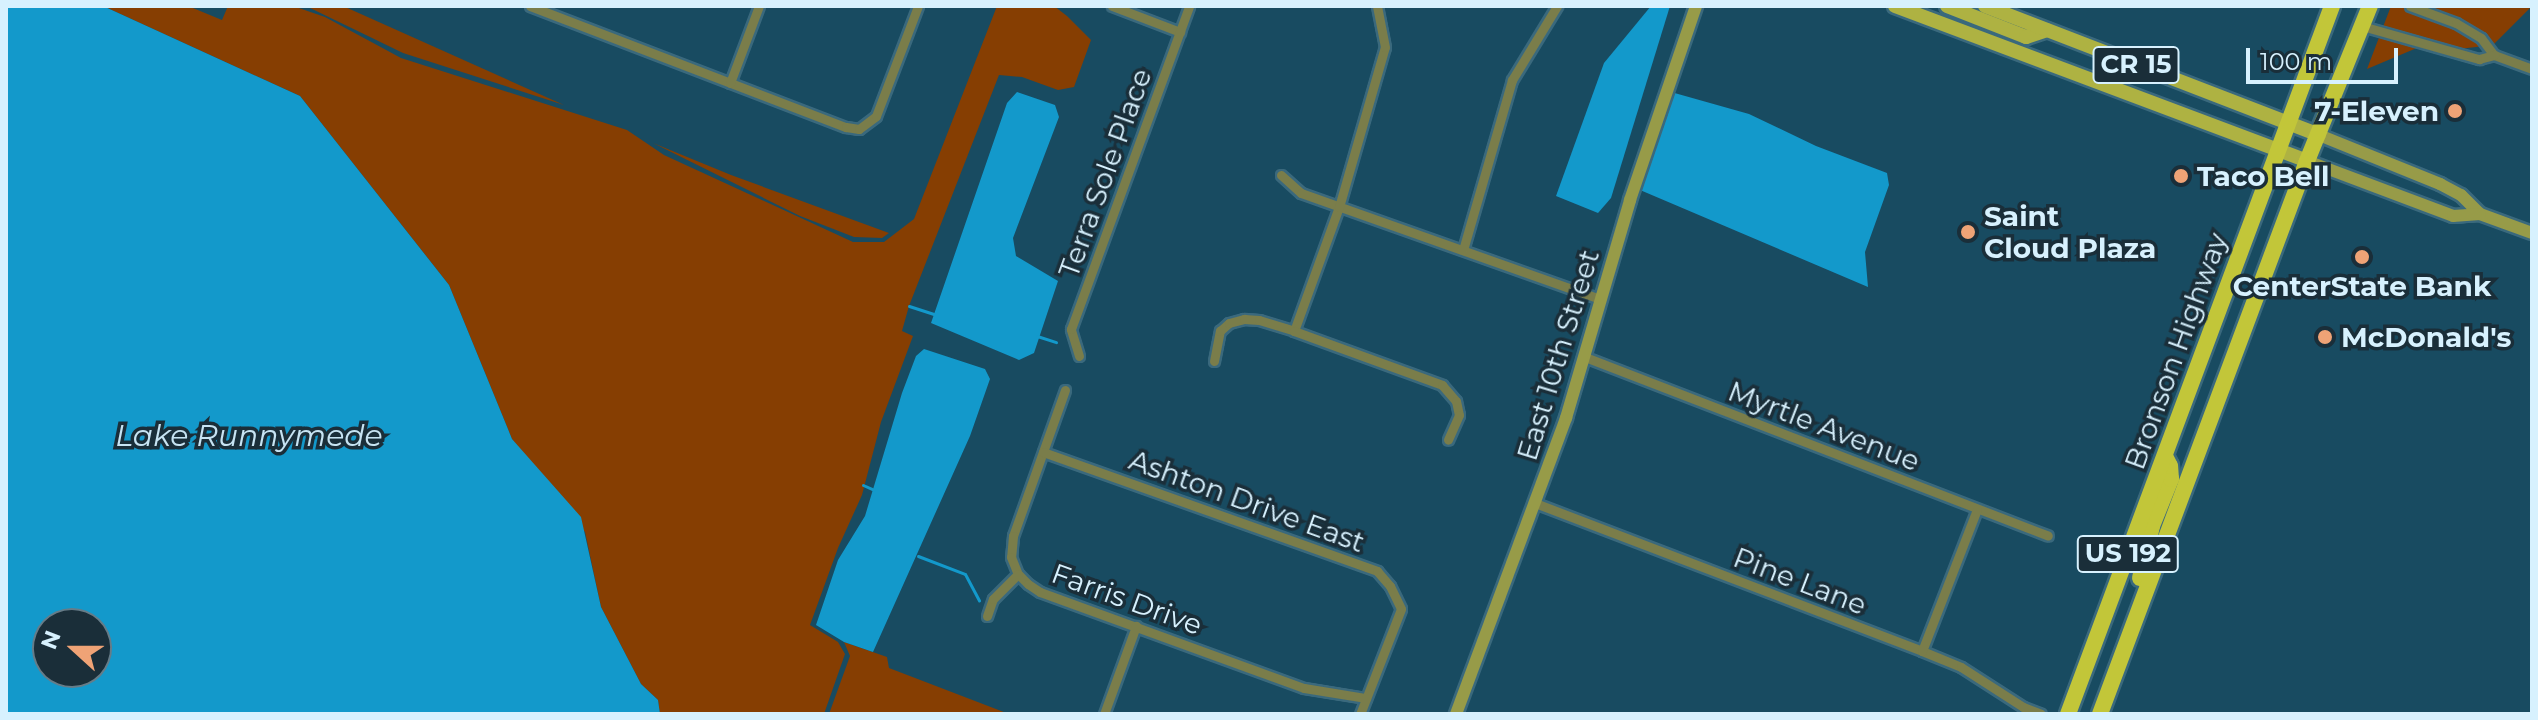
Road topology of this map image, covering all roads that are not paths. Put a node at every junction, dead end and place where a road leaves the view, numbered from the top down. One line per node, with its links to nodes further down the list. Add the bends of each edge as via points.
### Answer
1 (530, 6): 20 (street)
2 (759, 6): 20 (street)
3 (918, 6): 20 (street, via 876,116 859,129)
4 (1112, 6): 17 (street)
5 (1189, 6): 17 (street, Terra Sole Place)
6 (1377, 6): 26 (street, via 1385,47)
7 (1557, 6): 29 (street, via 1512,80)
8 (1696, 6): 30 (street, East 10th Street)
9 (1895, 6): 23 (main road, CR 15)
10 (1947, 6): 16 (main road, via 2026,37)
11 (1985, 6): 16 (main road, CR 15)
12 (2332, 6): 21 (highway, Bronson Highway / US 192)
13 (2370, 6): 15 (highway, Bronson Highway / US 192)
14 (2410, 6): 18 (street, via 2456,23 2481,38)
15 (2362, 26): 18 (street, via 2479,59); 22 (highway, Bronson Highway / US 192)
16 (2047, 30): 21 (main road, CR 15)
17 (1180, 32): 32 (street, Terra Sole Place, via 1071,329)
18 (2494, 55): 19 (street)
19 (2532, 69)
20 (730, 83)
21 (2289, 123): 22 (main road, CR 15); 23 (highway, Bronson Highway / US 192)
22 (2319, 135): 24 (highway, Bronson Highway / US 192); 27 (street, via 2440,184)
23 (2278, 151): 24 (main road, CR 15); 38 (highway, Bronson Highway / US 192)
24 (2307, 161): 27 (street, via 2453,216); 45 (highway, Bronson Highway / US 192)
25 (1281, 175): 26 (street, via 1301,193)
26 (1339, 207): 29 (street); 31 (street)
27 (2480, 214): 28 (street)
28 (2532, 233)
29 (1463, 250): 30 (street)
30 (1601, 299): 33 (street, East 10th Street)
31 (1294, 331): 34 (street, via 1259,320 1229,323 1220,331); 36 (street, via 1442,385 1456,401 1459,415)
32 (1079, 356)
33 (1585, 357): 39 (street, East 10th Street); 40 (street, Myrtle Avenue)
34 (1214, 361)
35 (1065, 390): 37 (street, Farris Drive)
36 (1448, 440)
37 (1043, 452): 42 (street, Farris Drive, via 1013,536 1011,557); 47 (street, Ashton Drive East, via 1377,571 1401,609)
38 (2165, 456): 45 (highway, via 2171,479 2152,526); 52 (highway, Bronson Highway / US 192)
39 (1535, 503): 46 (street, Pine Lane); 50 (street, East 10th Street)
40 (1977, 509): 41 (street, Myrtle Avenue); 46 (street)
41 (2048, 536)
42 (1018, 574): 43 (street, via 993,599); 44 (street, Farris Drive, via 1040,592)
43 (987, 616)
44 (1136, 626): 47 (street, Farris Drive, via 1304,688); 48 (street)
45 (2133, 627): 53 (highway, US 192)
46 (1922, 651): 51 (street, Pine Lane, via 1961,667)
47 (1366, 698): 49 (street, Ashton Drive East)
48 (1104, 714)
49 (1360, 714)
50 (1456, 714)
51 (2041, 714)
52 (2068, 714)
53 (2100, 714)

